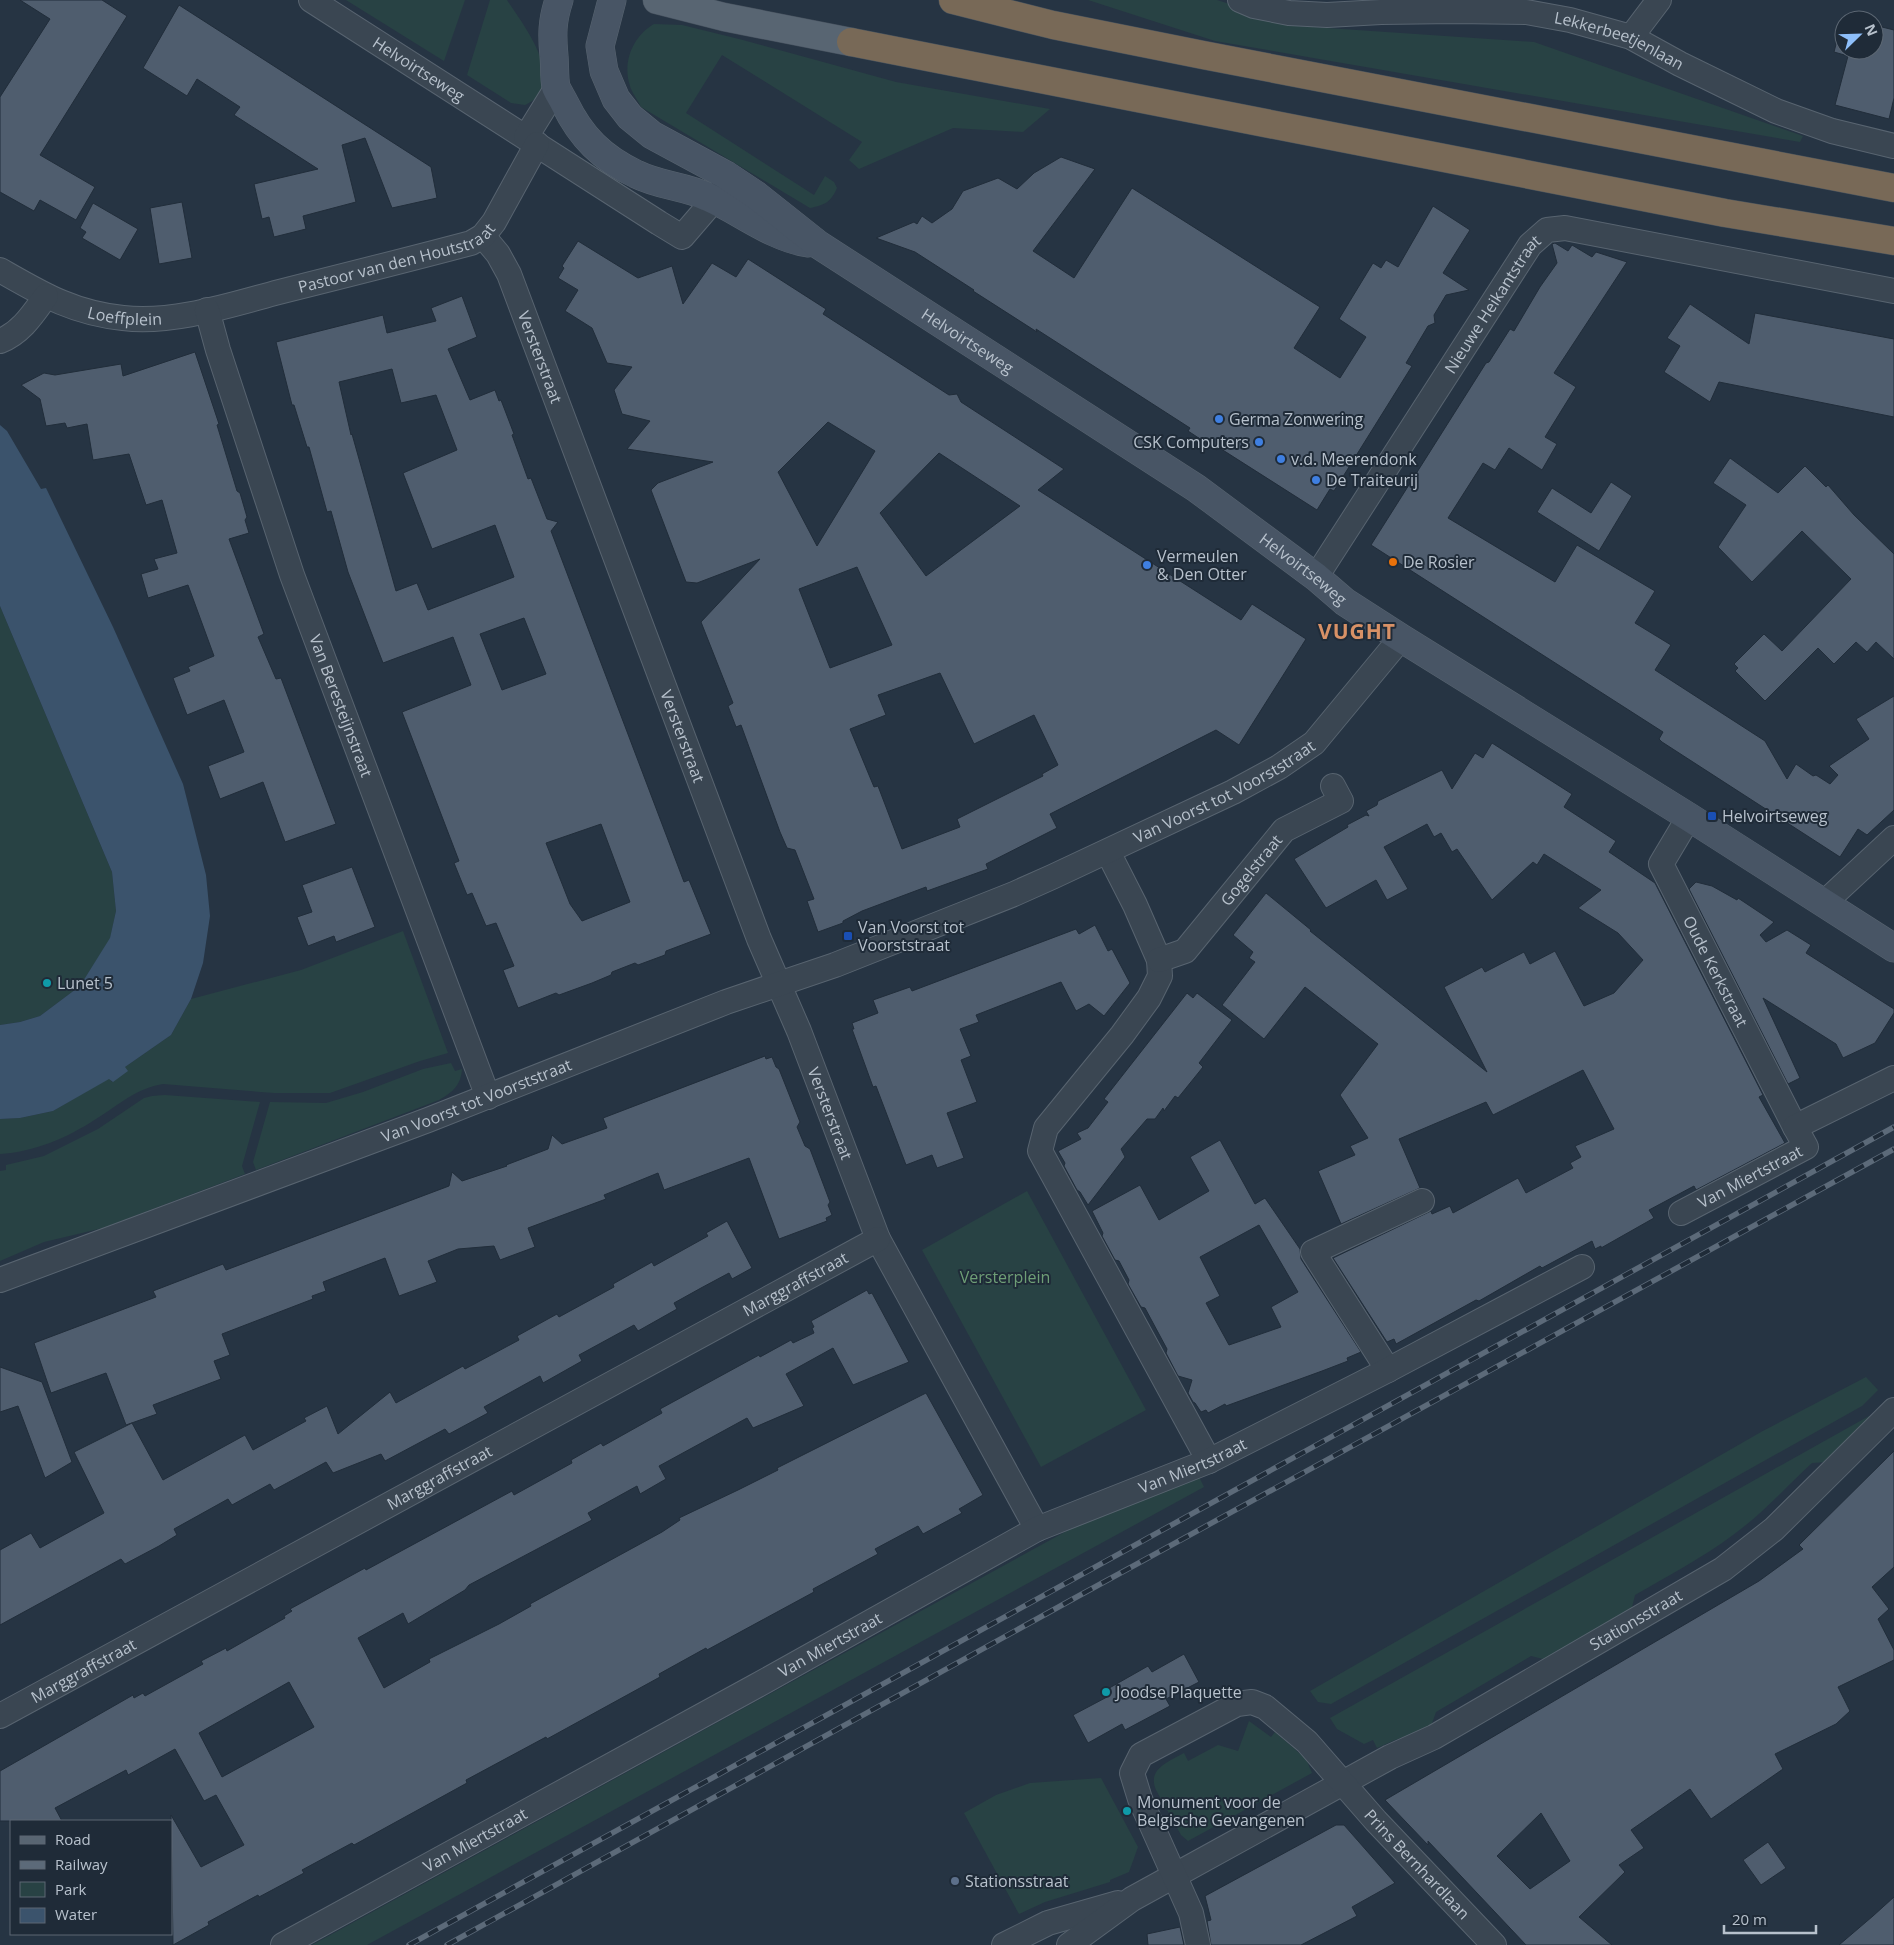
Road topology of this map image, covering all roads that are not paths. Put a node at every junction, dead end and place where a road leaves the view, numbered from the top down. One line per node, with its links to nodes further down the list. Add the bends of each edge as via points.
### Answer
1 (311, 0): 11 (street, Helvoirtseweg)
2 (559, 0): 10 (main road, Helvoirtseweg, via 552,31)
3 (612, 0): 13 (main road, Helvoirtseweg, via 600,46 604,71 616,99 630,117 652,135)
4 (657, 0): 9 (main road)
5 (953, 0): 14 (highway, via 1053,25)
6 (1240, 0): 8 (street, Lekkerbeetjenlaan, via 1289,13 1327,16 1381,12 1526,12)
7 (1659, 0): 8 (street)
8 (1631, 37): 12 (street, Lekkerbeetjenlaan, via 1776,111 1832,131)
9 (851, 42): 17 (highway, via 1715,211)
10 (556, 87): 11 (street); 15 (main road, Helvoirtseweg, via 576,125 612,162 663,185 685,188)
11 (531, 140): 15 (street, Helvoirtseweg, via 682,237); 16 (street, Pastoor van den Houtstraat, via 494,222)
12 (1894, 146)
13 (731, 178): 15 (street, Helvoirtseweg); 18 (main road, Helvoirtseweg)
14 (1894, 188)
15 (715, 200): 18 (main road, Helvoirtseweg, via 791,240)
16 (483, 236): 22 (street, Pastoor van den Houtstraat, via 471,243); 33 (street, Versterstraat, via 509,274 759,939)
17 (1894, 241)
18 (820, 245): 24 (main road, Helvoirtseweg, via 1196,488)
19 (0, 270): 21 (street, Loeffplein)
20 (1894, 291): 24 (street, Nieuwe Heikantstraat, via 1565,228 1547,230 1530,245)
21 (46, 296): 22 (street, Loeffplein, via 70,307 143,320); 23 (street, via 26,323)
22 (207, 310): 35 (street, Van Beresteijnstraat, via 292,575)
23 (0, 341)
24 (1316, 577): 25 (main road, Helvoirtseweg, via 1346,602)
25 (1401, 638): 27 (main road, Helvoirtseweg); 29 (street, Van Voorst tot Voorststraat, via 1314,743 1233,792)
26 (1333, 786): 32 (street, Gogelstraat, via 1341,801 1284,830 1185,951)
27 (1689, 817): 30 (main road, Helvoirtseweg); 36 (street, Oude Kerkstraat, via 1661,864)
28 (1894, 838): 30 (street)
29 (1108, 852): 32 (street); 33 (street, Van Voorst tot Voorststraat, via 1014,894)
30 (1824, 903): 31 (main road, Helvoirtseweg)
31 (1894, 948)
32 (1159, 960): 44 (street, via 1160,976 1149,998 1046,1128 1040,1151)
33 (779, 984): 35 (street, Van Voorst tot Voorststraat); 39 (street, Versterstraat)
34 (1894, 1078): 36 (street, Van Miertstraat)
35 (488, 1097): 41 (street, Van Voorst tot Voorststraat)
36 (1795, 1128): 38 (street, Van Miertstraat, via 1806,1147)
37 (1422, 1201): 42 (street, via 1313,1252)
38 (1681, 1213)
39 (878, 1239): 45 (street); 46 (street, Marggraffstraat)
40 (1582, 1267): 42 (street, Van Miertstraat)
41 (0, 1280)
42 (1388, 1370): 44 (street, Van Miertstraat)
43 (1894, 1410): 47 (street, Stationsstraat, via 1774,1529 1722,1569 1434,1737)
44 (1209, 1461): 45 (street, Van Miertstraat)
45 (1037, 1529): 50 (street, Van Miertstraat)
46 (0, 1716)
47 (1343, 1783): 48 (street, Stationsstraat); 48 (street, via 1307,1742 1265,1707 1252,1702 1236,1704 1140,1755 1132,1773 1140,1799); 54 (street, Prins Bernhardlaan)
48 (1176, 1876): 49 (street, Stationsstraat); 53 (street, via 1191,1913)
49 (1132, 1899): 51 (street, Stationsstraat, via 1048,1922); 52 (street, Stationsstraat)
50 (283, 1945)
51 (1004, 1945)
52 (1069, 1945)
53 (1198, 1945)
54 (1494, 1945)

